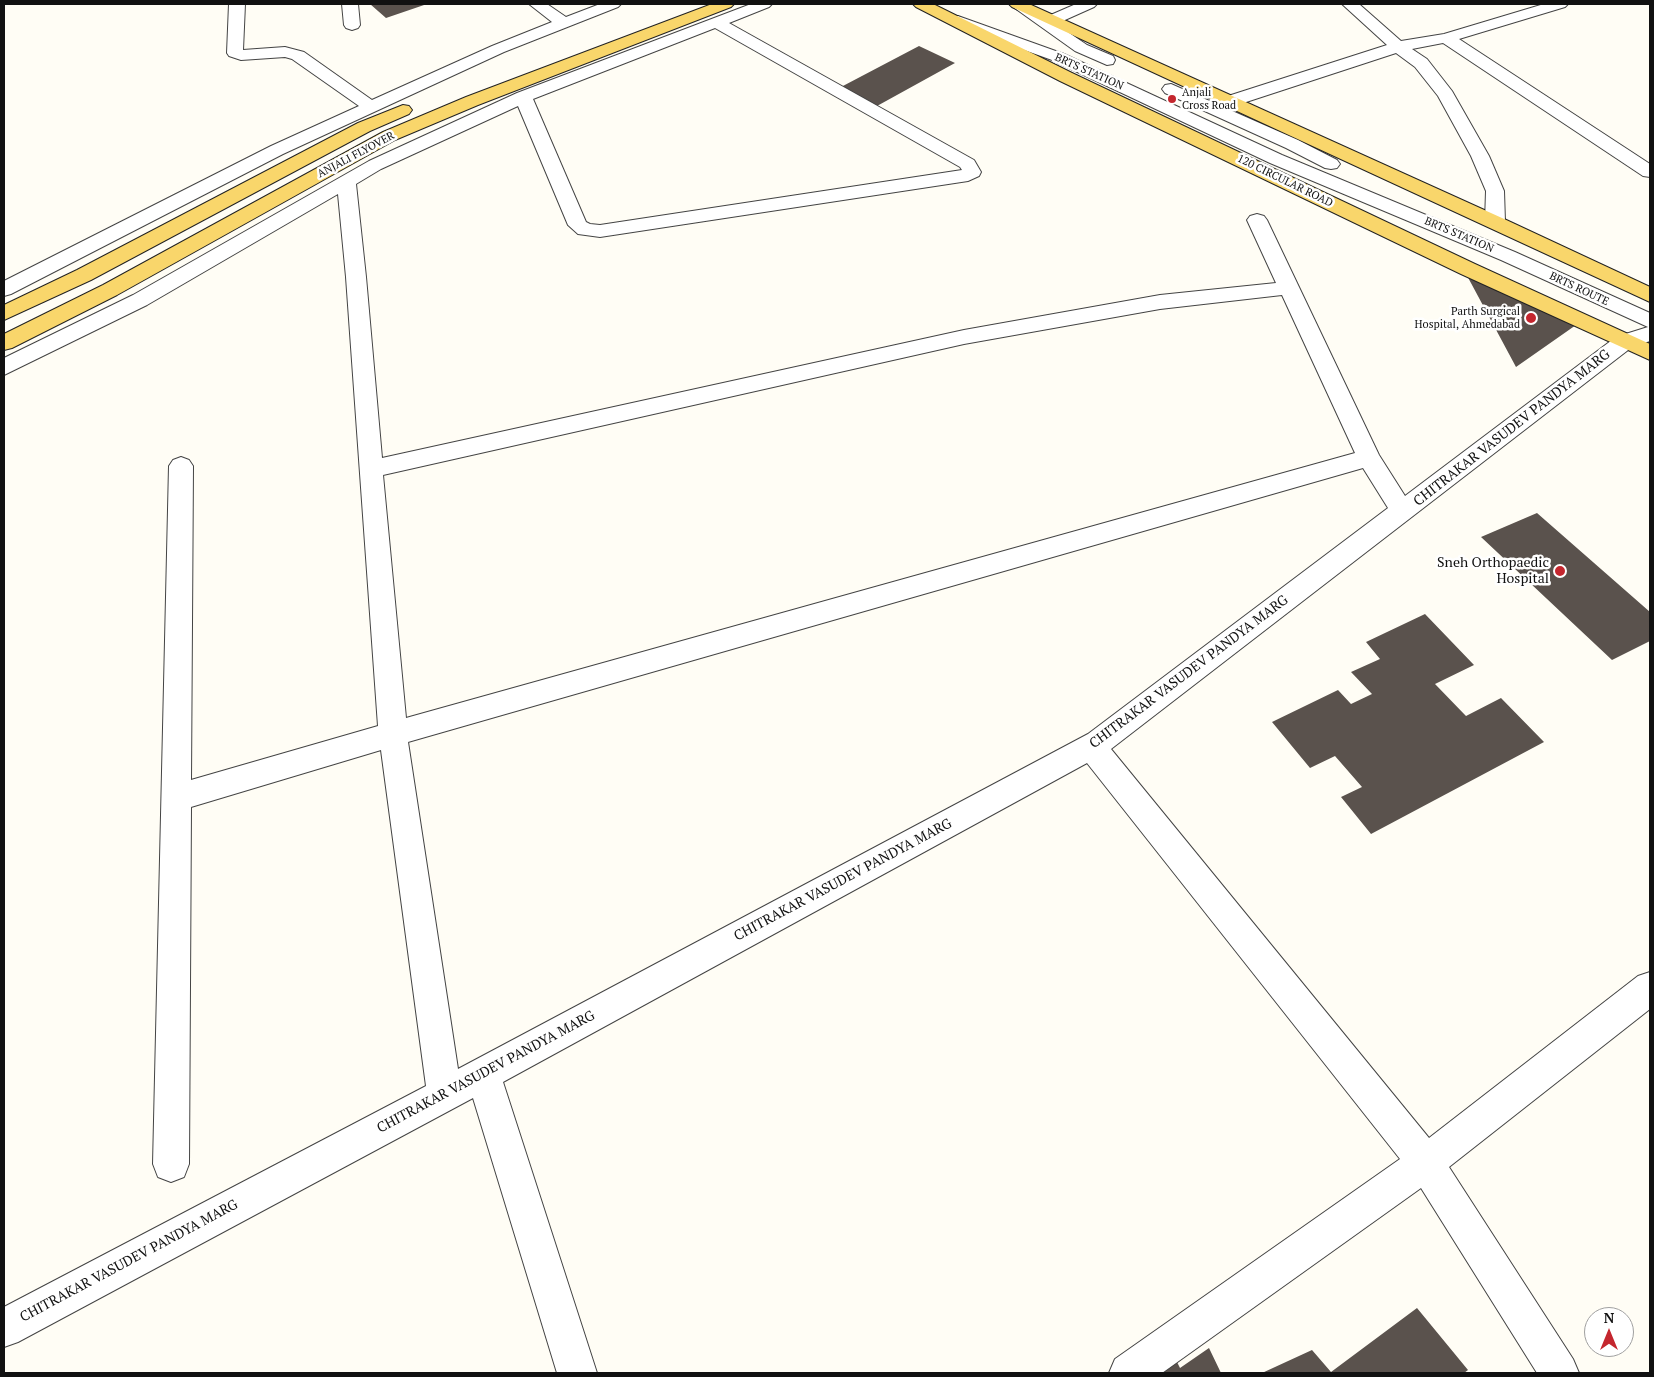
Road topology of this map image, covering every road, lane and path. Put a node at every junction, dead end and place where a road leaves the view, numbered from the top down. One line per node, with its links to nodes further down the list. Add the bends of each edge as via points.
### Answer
1 (237, 4): 22 (street, via 235,52 241,55 285,52 298,55)
2 (350, 4): 16 (street)
3 (537, 4): 15 (street)
4 (613, 4): 15 (street)
5 (726, 4): 33 (main road, ANJALI FLYOVER, via 472,101 390,136 110,290)
6 (764, 4): 14 (street)
7 (922, 4): 13 (main road, 120 CIRCULAR ROAD)
8 (1017, 4): 12 (main road); 27 (street, BRTS STATION, via 1081,48 1292,144)
9 (1089, 4): 12 (street)
10 (1350, 4): 18 (street)
11 (1560, 4): 17 (street)
12 (1052, 20): 21 (main road)
13 (958, 21): 27 (street, BRTS STATION, via 1058,57 1276,158); 34 (main road, 120 CIRCULAR ROAD, via 1066,77 1468,269)
14 (715, 22): 20 (street); 20 (street, via 968,164 972,172 600,231 585,230 578,224 559,184)
15 (564, 23): 22 (street)
16 (352, 25)
17 (1446, 38): 18 (street); 23 (street)
18 (1398, 47): 21 (street); 26 (street, via 1421,63 1446,95 1480,156 1495,191)
19 (462, 84): 31 (main road, ANJALI FLYOVER, via 364,127 84,275)
20 (523, 97): 24 (street, via 375,165)
21 (1231, 101): 26 (main road)
22 (371, 107): 29 (street, via 277,150)
23 (1650, 172)
24 (346, 182): 35 (street, via 140,300); 38 (street)
25 (1257, 220): 28 (street)
26 (1495, 222): 30 (main road)
27 (1508, 256): 32 (street, BRTS ROUTE)
28 (1289, 288): 36 (street); 38 (street, via 1160,302 964,337)
29 (4, 289)
30 (1650, 295)
31 (4, 313)
32 (1650, 321)
33 (4, 343)
34 (1642, 343): 39 (street, CHITRAKAR VASUDEV PANDYA MARG)
35 (4, 367)
36 (1369, 458): 39 (street); 40 (street)
37 (181, 466): 42 (street)
38 (371, 469): 40 (street)
39 (1403, 512): 41 (street, CHITRAKAR VASUDEV PANDYA MARG)
40 (393, 734): 42 (street); 45 (street)
41 (1091, 746): 44 (street, CHITRAKAR VASUDEV PANDYA MARG); 46 (street)
42 (177, 798): 47 (street)
43 (1650, 988): 46 (street)
44 (483, 1074): 45 (street, CHITRAKAR VASUDEV PANDYA MARG); 49 (street)
45 (445, 1095): 48 (street, CHITRAKAR VASUDEV PANDYA MARG)
46 (1426, 1163): 50 (street); 51 (street)
47 (171, 1164)
48 (4, 1328)
49 (577, 1373)
50 (1129, 1373)
51 (1559, 1373)

